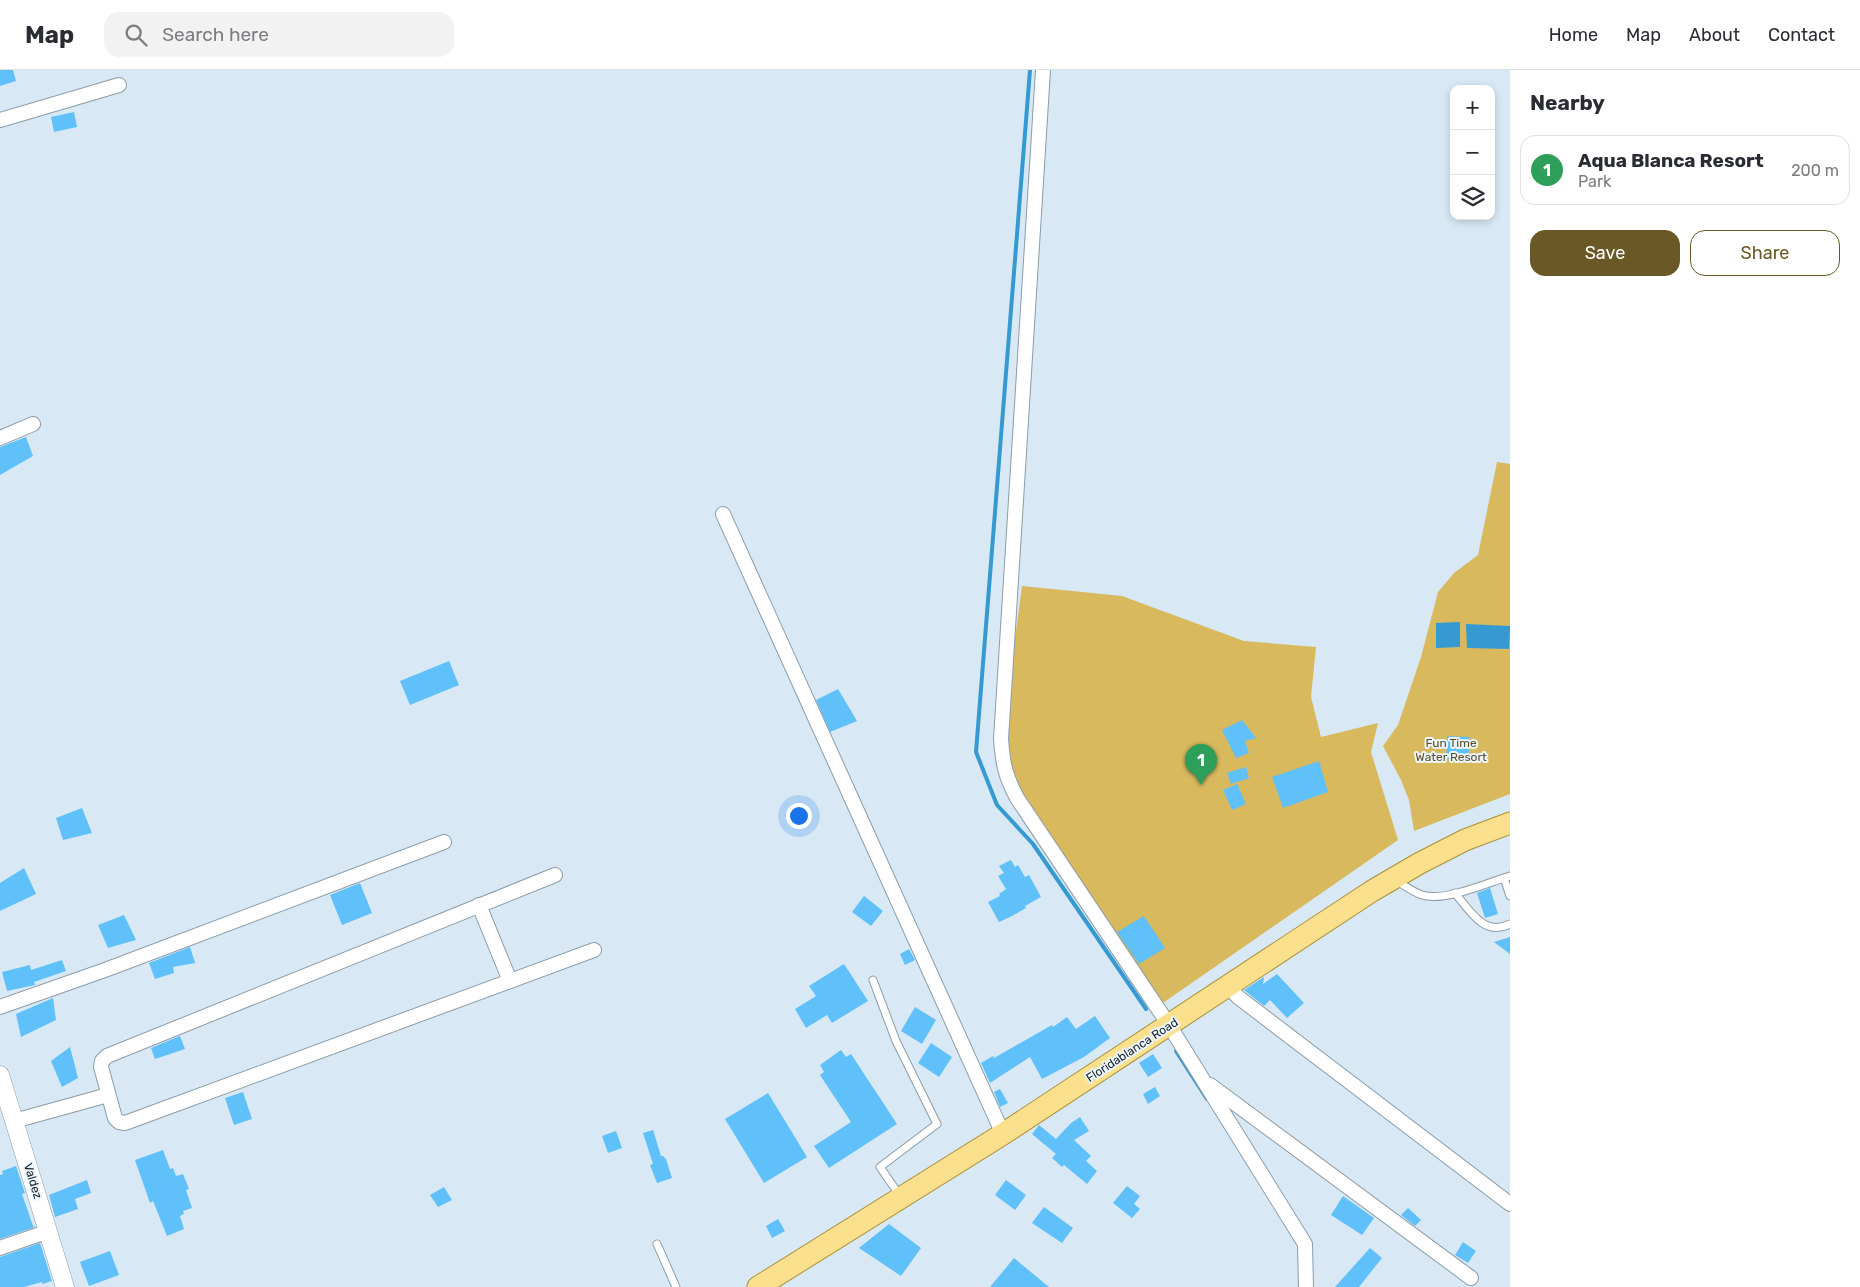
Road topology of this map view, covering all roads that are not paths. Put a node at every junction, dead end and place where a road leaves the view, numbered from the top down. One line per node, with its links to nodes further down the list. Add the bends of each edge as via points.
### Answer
1 (1043, 70): 21 (street, via 1002,764 1017,798)
2 (120, 85): 3 (street)
3 (0, 120)
4 (33, 424): 5 (street)
5 (0, 438)
6 (722, 514): 26 (street)
7 (1510, 823): 11 (main road, Floridablanca Road, via 1465,840)
8 (444, 842): 20 (street)
9 (555, 875): 14 (street)
10 (1507, 877): 12 (lane); 13 (lane)
11 (1392, 879): 12 (lane, via 1421,894); 19 (main road, Floridablanca Road)
12 (1455, 893): 15 (lane, via 1479,922 1498,928)
13 (1510, 896)
14 (479, 905): 18 (street); 24 (street, via 107,1056 101,1067)
15 (1510, 924)
16 (594, 950): 18 (street)
17 (873, 980): 27 (lane, via 896,1041 937,1124 880,1167)
18 (510, 981): 24 (street, via 125,1122 115,1118)
19 (1228, 986): 21 (main road, Floridablanca Road); 28 (street, via 1238,997)
20 (0, 1007)
21 (1169, 1025): 23 (street); 26 (main road, Floridablanca Road)
22 (0, 1075): 25 (street, Valdez)
23 (1204, 1080): 32 (street); 36 (street, via 1305,1244)
24 (108, 1095): 25 (street)
25 (14, 1121): 29 (street, Valdez)
26 (1002, 1134): 27 (main road, Floridablanca Road)
27 (901, 1198): 35 (main road, Floridablanca Road)
28 (1510, 1204)
29 (48, 1231): 31 (street); 33 (street, Valdez)
30 (656, 1244): 34 (lane)
31 (0, 1248)
32 (1471, 1278)
33 (65, 1287)
34 (676, 1287)
35 (758, 1287)
36 (1306, 1287)

